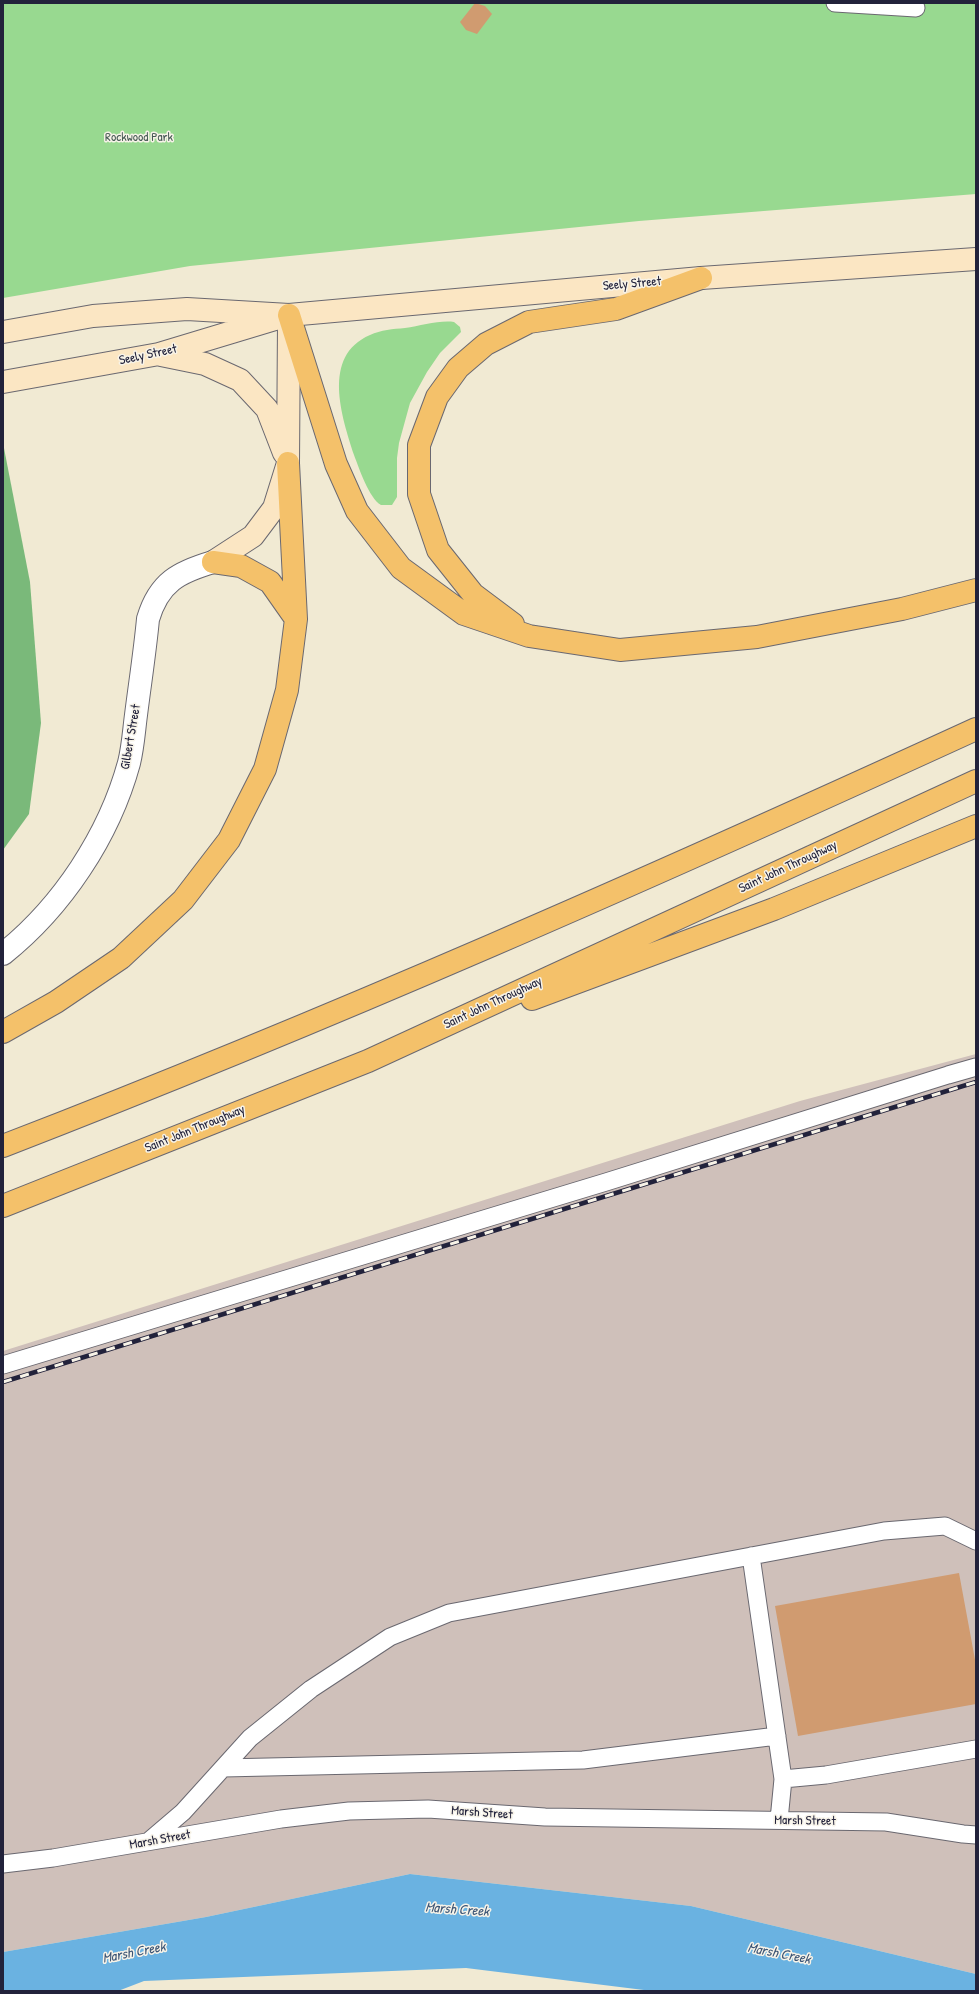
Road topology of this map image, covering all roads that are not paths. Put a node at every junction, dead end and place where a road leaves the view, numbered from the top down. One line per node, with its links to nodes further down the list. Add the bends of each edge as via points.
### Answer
1 (835, 3): 2 (lane)
2 (916, 8)
3 (976, 259): 4 (main road, Seely Street)
4 (701, 278): 5 (main road, Seely Street); 13 (highway, via 616,309 529,322 486,344 458,368 437,398 420,445 419,494 438,550 473,594)
5 (289, 315): 6 (main road, Seely Street, via 188,309 93,316); 7 (main road, Seely Street); 9 (main road); 13 (highway, via 336,464 357,511 401,568 464,614)
6 (3, 332)
7 (159, 354): 8 (main road, Seely Street); 9 (main road, via 205,364 240,380 267,409)
8 (3, 382)
9 (288, 463): 10 (main road, via 274,508 252,536); 12 (highway)
10 (213, 562): 12 (highway, via 241,566 270,582); 17 (street, Gilbert Street, via 176,576 153,602 148,619 129,761 122,785 102,828 66,891 46,915)
11 (976, 590): 13 (highway, via 902,609 757,637 620,650)
12 (296, 620): 18 (highway, via 288,690 265,769 229,840 183,900 121,958 56,1002)
13 (529, 636)
14 (976, 729): 21 (highway, via 746,834 347,1008 116,1103)
15 (976, 781): 19 (highway, Saint John Throughway)
16 (976, 826): 19 (highway, via 774,909)
17 (3, 954)
18 (3, 1032)
19 (368, 1061): 22 (highway, Saint John Throughway)
20 (976, 1068): 23 (lane)
21 (3, 1146)
22 (3, 1206)
23 (3, 1364)
24 (976, 1541): 25 (lane, via 944,1526 884,1531)
25 (751, 1556): 26 (lane); 28 (lane, via 449,1613 390,1637 311,1688 250,1738)
26 (777, 1736): 28 (lane, via 583,1760); 29 (lane)
27 (976, 1749): 29 (lane, via 826,1775)
28 (223, 1768): 32 (lane, via 184,1812)
29 (784, 1779): 30 (lane)
30 (779, 1820): 31 (lane, Marsh Street, via 886,1822); 32 (lane, Marsh Street, via 545,1817 428,1809 348,1811 281,1819)
31 (973, 1834)
32 (149, 1842): 33 (lane, Marsh Street)
33 (3, 1864)

